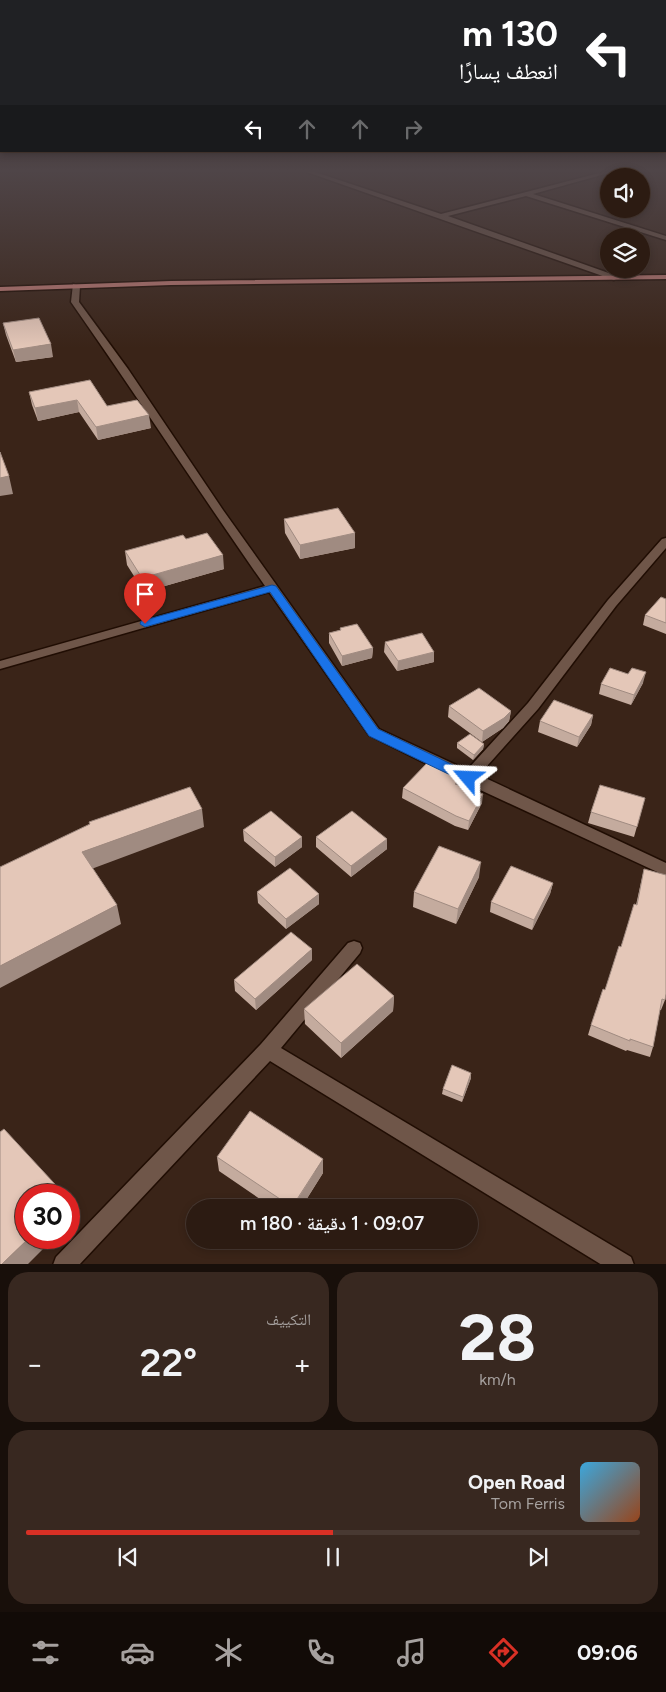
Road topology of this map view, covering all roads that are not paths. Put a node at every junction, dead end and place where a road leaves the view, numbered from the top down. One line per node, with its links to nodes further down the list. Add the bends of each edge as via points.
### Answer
1 (480, 230): 4 (street)
2 (641, 230): 3 (street)
3 (666, 238)
4 (600, 273)
5 (650, 277): 6 (main road)
6 (666, 277)
7 (614, 278): 8 (main road)
8 (76, 286): 9 (main road); 11 (street, via 75,302)
9 (0, 289)
10 (666, 541): 13 (street, via 612,603 533,706)
11 (272, 588): 12 (street); 13 (street, via 374,732)
12 (0, 664)
13 (468, 778): 14 (street)
14 (666, 870)
15 (354, 948): 16 (street)
16 (268, 1050): 17 (street); 18 (street)
17 (64, 1264)
18 (623, 1264)

